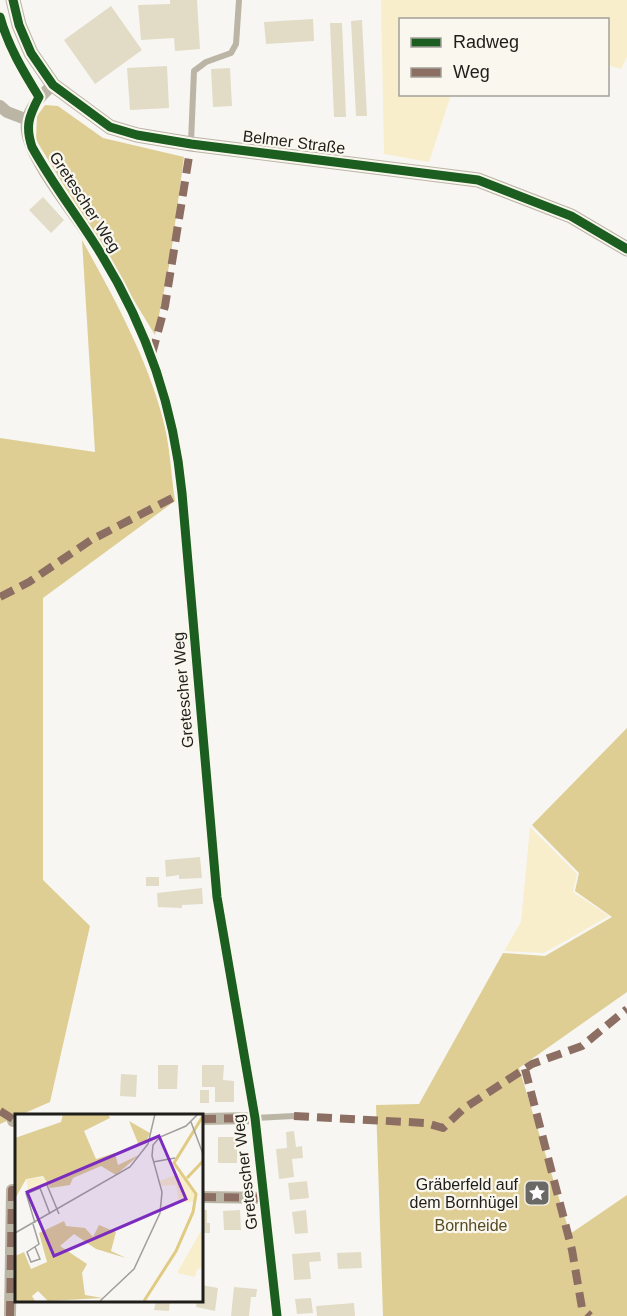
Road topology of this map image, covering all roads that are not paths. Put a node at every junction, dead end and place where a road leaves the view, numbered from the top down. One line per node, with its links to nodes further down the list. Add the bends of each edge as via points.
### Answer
1 (13, 0): 3 (street, Belmer Straße, via 31,53)
2 (239, 0): 6 (lane, via 236,44 231,54 206,62 195,71)
3 (53, 86): 5 (street, via 39,97); 6 (street, Belmer Straße, via 111,127)
4 (0, 106): 5 (street)
5 (28, 120): 10 (street, Gretescher Weg, via 32,147 48,176 129,302 152,354 172,423 182,485 217,897)
6 (191, 144): 7 (street, Belmer Straße, via 478,180 571,216)
7 (627, 249)
8 (294, 1116): 10 (lane)
9 (202, 1119): 10 (street)
10 (255, 1119): 13 (street, Gretescher Weg)
11 (15, 1190): 14 (street)
12 (202, 1197): 13 (street)
13 (264, 1198): 15 (street, Gretescher Weg)
14 (10, 1316)
15 (277, 1316)

